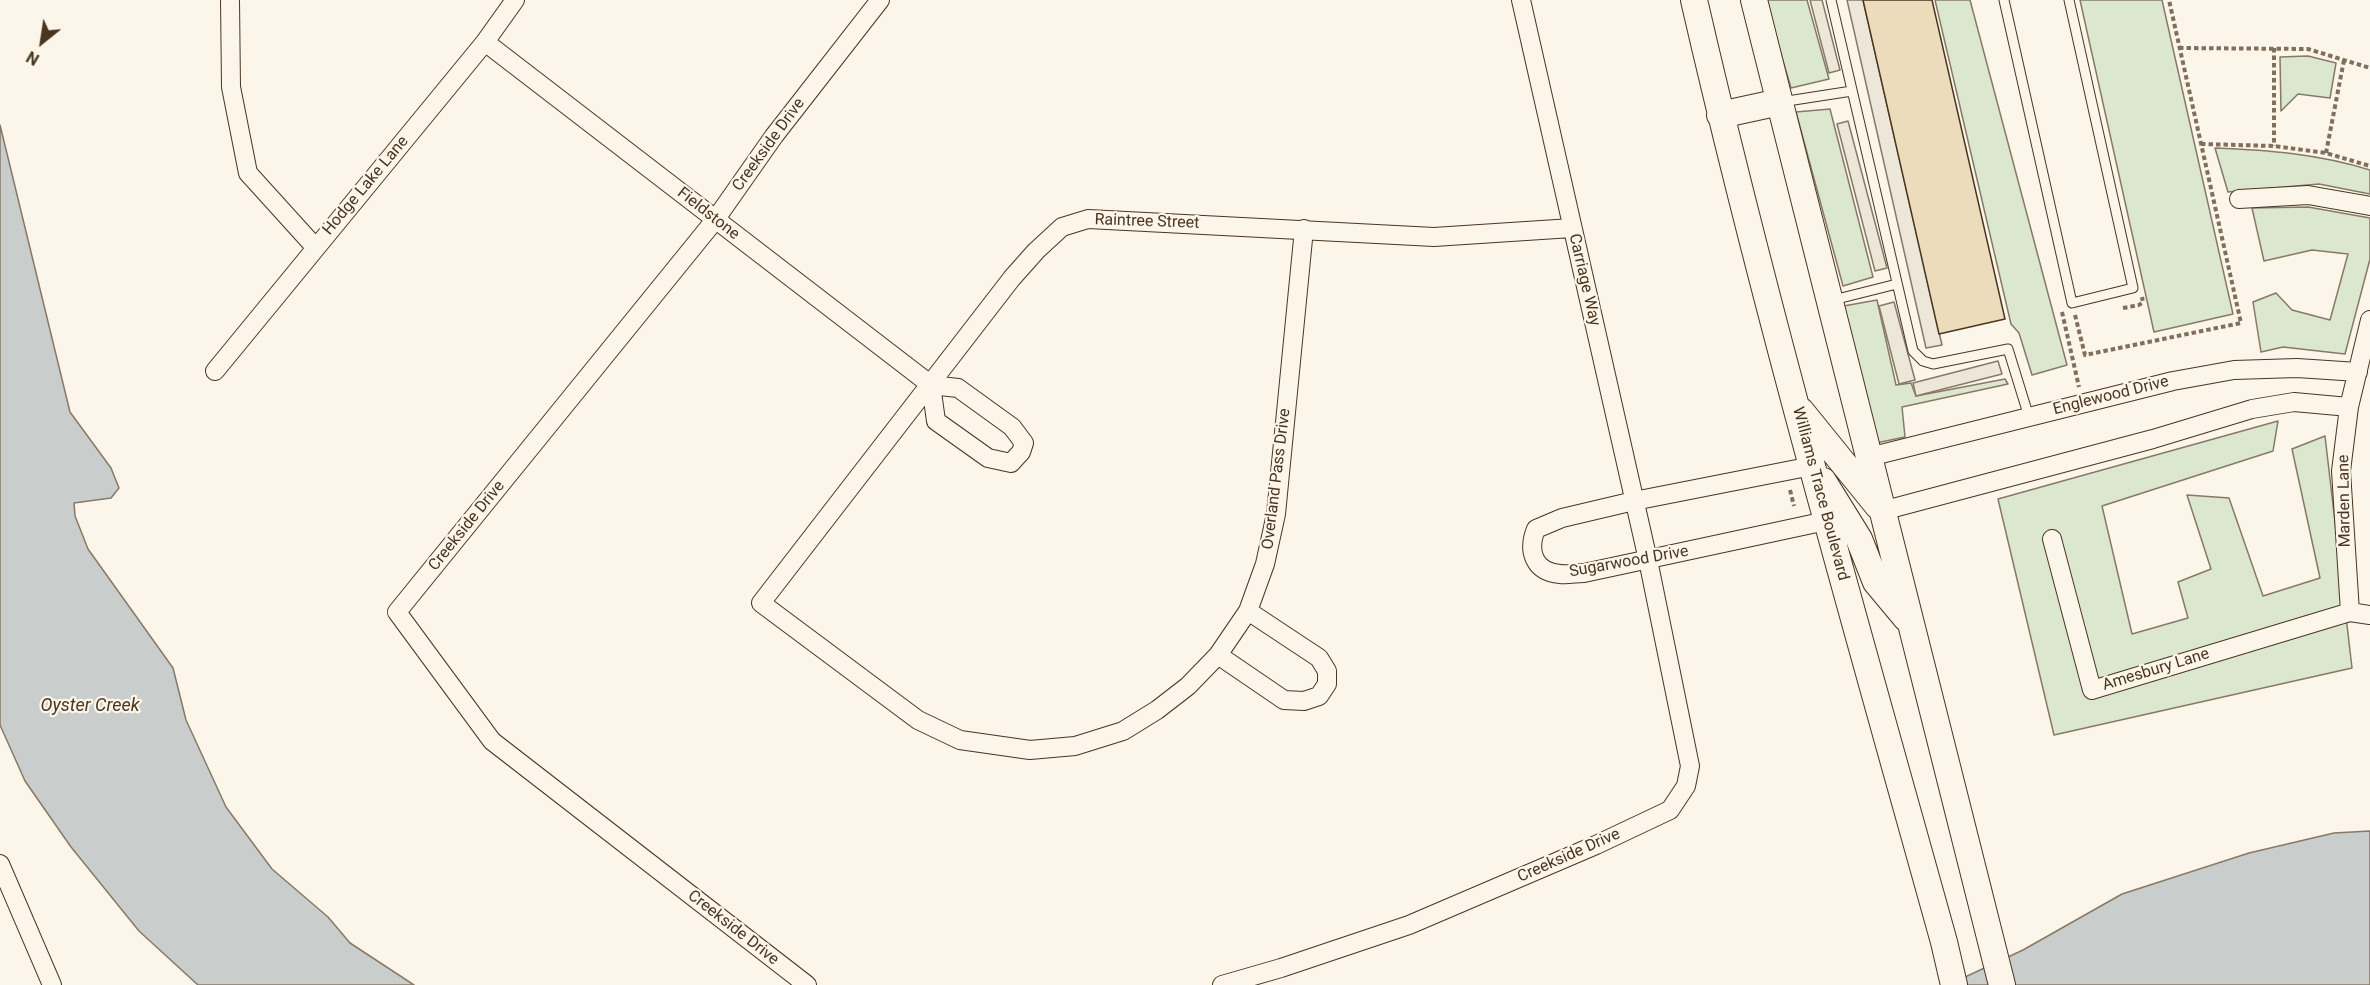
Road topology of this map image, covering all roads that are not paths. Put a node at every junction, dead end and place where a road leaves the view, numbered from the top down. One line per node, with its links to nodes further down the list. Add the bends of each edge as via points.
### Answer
1 (230, 0): 19 (street, via 231,87 248,173)
2 (515, 0): 10 (street, Hodge Lake Lane)
3 (880, 0): 16 (street, Creekside Drive, via 774,136)
4 (1521, 0): 17 (street, Carriage Way)
5 (1694, 0): 13 (main road, Williams Trace Boulevard)
6 (1754, 0): 12 (main road)
7 (1831, 0): 11 (lane)
8 (2004, 0): 9 (lane, via 2072,303 2133,288)
9 (2068, 0)
10 (485, 42): 16 (street, Fieldstone); 19 (street, Hodge Lake Lane)
11 (1852, 91): 12 (lane); 20 (lane)
12 (1780, 102): 13 (main road); 21 (main road)
13 (1720, 115): 26 (main road, Williams Trace Boulevard)
14 (2239, 199): 15 (street, via 2308,195)
15 (2370, 206)
16 (715, 220): 25 (street, Fieldstone); 44 (street, Creekside Drive, via 397,612 492,741)
17 (1572, 228): 18 (street, Raintree Street, via 1434,237); 31 (street, Carriage Way)
18 (1304, 229): 25 (street, Raintree Street, via 1088,219 1062,227 1012,278); 37 (street, Overland Pass Drive, via 1275,513 1265,564)
19 (315, 247): 23 (street, Hodge Lake Lane)
20 (1898, 284): 21 (lane); 28 (lane, via 1916,356 1933,364 2008,349)
21 (1830, 300): 29 (main road)
22 (2370, 320): 24 (street, Marden Lane)
23 (215, 371)
24 (2358, 372): 27 (street, Marden Lane); 28 (street, Englewood Drive, via 2297,368 2234,370)
25 (931, 385): 25 (street, Fieldstone, via 936,421 988,458 1011,463 1021,452 1024,443 1012,427 958,388); 36 (street, Raintree Street)
26 (1796, 405): 30 (main road, Williams Trace Boulevard); 32 (main road)
27 (2349, 407): 32 (street, via 2294,402 2252,409); 38 (street, Marden Lane, via 2341,471)
28 (2029, 417): 29 (street, Englewood Drive)
29 (1869, 457): 32 (main road)
30 (1812, 466): 31 (street, Sugarwood Drive); 33 (main road, Williams Trace Boulevard); 40 (main road, via 1859,539 1876,582)
31 (1634, 501): 35 (street, Carriage Way); 35 (street, Sugarwood Drive, via 1546,523 1530,541 1531,553 1537,563 1558,574 1584,573)
32 (1882, 511): 40 (main road)
33 (1826, 521): 35 (street, Sugarwood Drive); 46 (main road, Williams Trace Boulevard)
34 (2052, 539): 38 (street, Amesbury Lane, via 2092,690)
35 (1648, 560): 45 (street, Creekside Drive, via 1690,766 1686,786 1670,810 1409,926)
36 (761, 603): 41 (street, Overland Pass Drive, via 918,720 960,740 1030,750 1075,746 1123,731 1180,692)
37 (1248, 610): 41 (street, Overland Pass Drive); 41 (street, via 1319,658 1327,671 1327,684 1318,696 1304,702 1284,700)
38 (2350, 612): 39 (street, Amesbury Lane)
39 (2370, 615)
40 (1911, 624): 47 (main road)
41 (1218, 655)
42 (0, 864): 43 (street)
43 (52, 985)
44 (807, 985)
45 (1222, 985)
46 (1954, 985)
47 (2002, 985)

